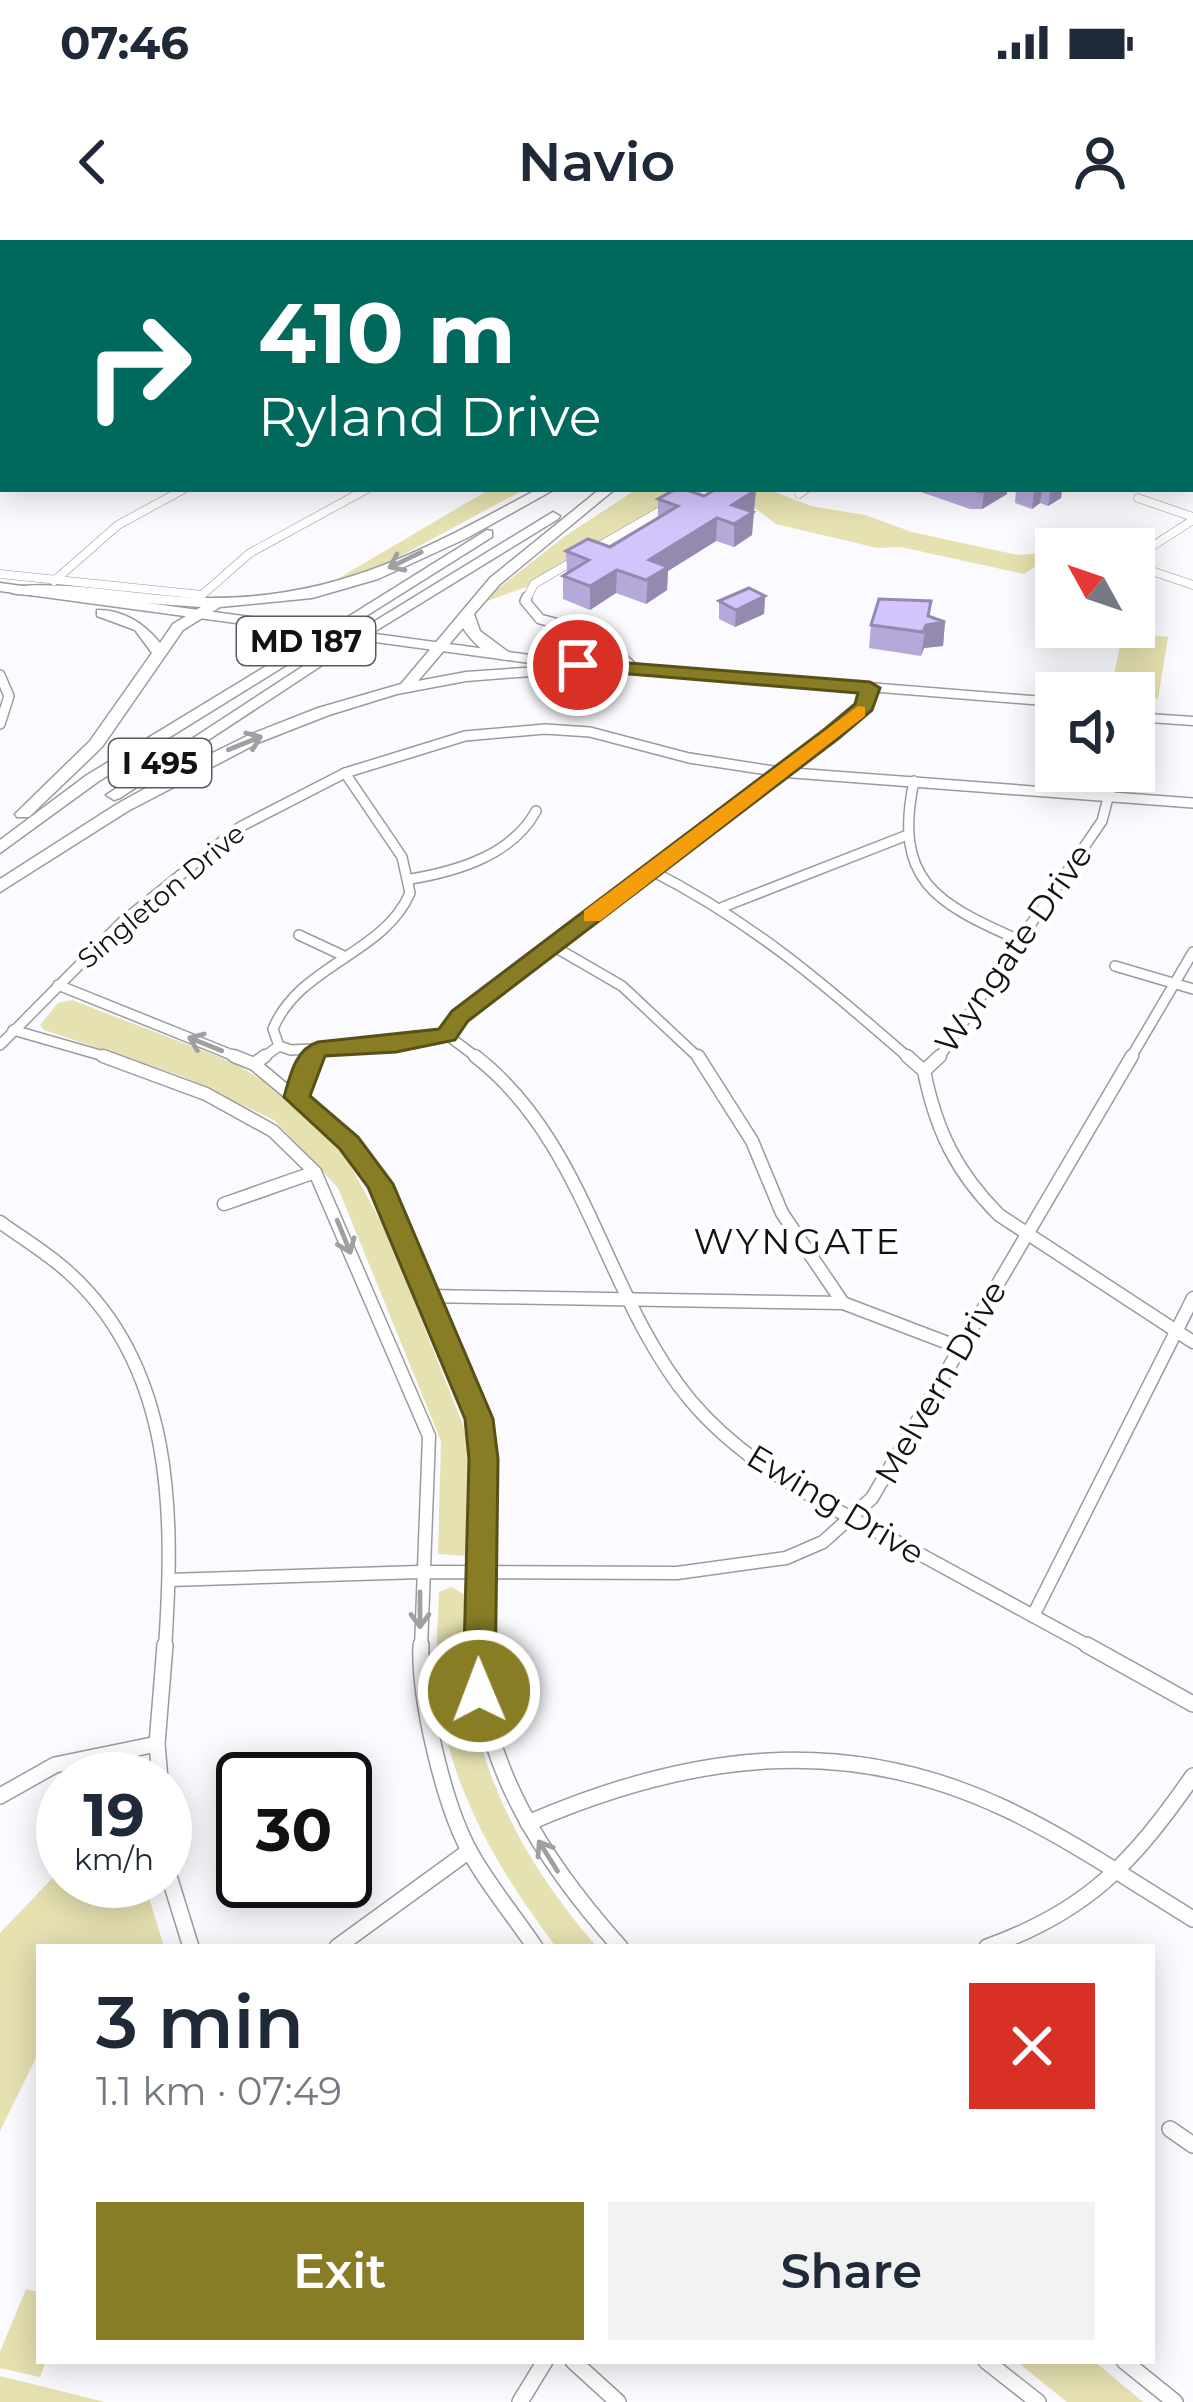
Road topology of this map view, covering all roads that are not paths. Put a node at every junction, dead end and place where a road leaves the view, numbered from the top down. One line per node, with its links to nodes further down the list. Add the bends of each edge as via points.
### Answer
1 (178, 492): 13 (street, via 118,525)
2 (362, 492): 13 (street, via 250,553 202,596)
3 (542, 492): 17 (highway, one-way to 17, via 364,578 310,594)
4 (554, 492): 46 (highway, I 495, bridge, via 93,778)
5 (592, 492): 49 (highway, I 495, bridge, via 142,776)
6 (604, 492): 19 (highway)
7 (693, 492): 21 (street, via 528,592 525,601 540,619)
8 (1138, 498): 9 (street)
9 (1193, 518): 10 (street)
10 (1155, 546)
11 (1155, 570): 14 (street)
12 (0, 574): 13 (street)
13 (54, 581)
14 (1193, 585)
15 (8, 589): 17 (highway); 20 (main road, MD 187)
16 (0, 598): 18 (main road, MD 187)
17 (224, 603): 20 (highway)
18 (102, 613): 20 (main road, MD 187); 22 (highway, via 147,632)
19 (467, 613): 23 (highway); 24 (highway, via 470,630)
20 (187, 619): 22 (highway); 23 (main road, MD 187)
21 (606, 639): 25 (street); 26 (street)
22 (159, 652): 44 (highway, via 96,744)
23 (434, 654): 24 (main road, MD 187); 27 (main road, MD 187); 29 (highway)
24 (506, 657): 25 (main road, MD 187)
25 (578, 665): 26 (main road, MD 187)
26 (634, 669): 30 (main road, MD 187)
27 (538, 672): 29 (highway, via 466,674); 30 (main road, MD 187)
28 (0, 675): 36 (street, via 9,696)
29 (398, 691): 49 (highway, one-way to 29, via 190,768)
30 (868, 692): 31 (main road, MD 187); 37 (street, via 865,706)
31 (1035, 705)
32 (1155, 709): 33 (main road)
33 (1193, 712)
34 (1155, 718): 35 (main road)
35 (1193, 721)
36 (0, 724)
37 (781, 772): 38 (street, Singleton Drive, via 545,729 443,740); 39 (street, Singleton Drive); 47 (street)
38 (345, 773): 48 (street); 58 (street, Singleton Drive, via 206,851)
39 (914, 781): 41 (street, Singleton Drive); 45 (street)
40 (1113, 792): 41 (street, Wyngate Drive)
41 (1112, 797): 42 (street, Singleton Drive); 52 (street, Wyngate Drive)
42 (1193, 803)
43 (536, 811): 48 (street, via 477,861)
44 (0, 834)
45 (905, 836): 50 (street); 52 (street, via 920,874 942,899)
46 (0, 848)
47 (652, 871): 50 (street); 53 (street)
48 (411, 878): 55 (street, via 395,918)
49 (0, 885)
50 (722, 907): 66 (street)
51 (299, 935): 55 (street)
52 (1019, 940): 66 (street, Wyngate Drive)
53 (553, 946): 61 (street, via 460,1016); 75 (street, via 622,986 694,1050 752,1141 782,1213)
54 (1193, 952): 57 (street, Melvern Drive)
55 (344, 956): 63 (street, via 283,1004 273,1029)
56 (1115, 966): 57 (street)
57 (1175, 983): 59 (street); 71 (street, Melvern Drive)
58 (58, 985): 60 (street, Singleton Drive); 65 (street, one-way to 58)
59 (1193, 989)
60 (13, 1030): 62 (street, Singleton Drive); 68 (street, via 206,1094 273,1131)
61 (447, 1035): 64 (street); 73 (street, Ewing Drive, via 532,1111)
62 (0, 1045)
63 (279, 1046): 64 (street); 65 (street)
64 (318, 1049): 67 (street)
65 (254, 1064): 67 (street)
66 (924, 1071): 71 (street, Wyngate Drive, via 954,1167)
67 (297, 1097): 72 (street, via 380,1184)
68 (315, 1172): 69 (street); 80 (street, one-way to 80, via 429,1436)
69 (224, 1204)
70 (0, 1222): 82 (street, via 66,1270 136,1357 171,1479)
71 (1026, 1232): 76 (street, Wyngate Drive); 78 (street, Melvern Drive)
72 (428, 1296): 73 (street); 81 (street, via 479,1419)
73 (627, 1297): 75 (street); 79 (street, Ewing Drive, via 690,1400 723,1435)
74 (1193, 1298): 76 (street)
75 (843, 1303): 78 (street)
76 (1177, 1330): 77 (street, Wyngate Drive); 83 (street)
77 (1193, 1342)
78 (961, 1348): 79 (street, Melvern Drive, via 872,1498)
79 (852, 1517): 81 (street, Melvern Drive, via 823,1542 753,1564 677,1573); 83 (street, Ewing Drive)
80 (421, 1572): 81 (street, Melvern Drive); 82 (street, Melvern Drive); 90 (street, one-way to 90, via 420,1672 436,1753)
81 (480, 1574): 89 (street, via 482,1720)
82 (169, 1580): 85 (street)
83 (1034, 1616): 84 (street, Ewing Drive)
84 (1193, 1703)
85 (158, 1744): 86 (street); 88 (street, via 79,1756 20,1779)
86 (158, 1752)
87 (1193, 1776): 91 (street)
88 (0, 1796)
89 (528, 1823): 91 (street, via 678,1767 787,1758 897,1772 970,1795); 97 (street, one-way to 89, via 577,1901)
90 (470, 1851): 95 (street); 96 (street)
91 (1118, 1875): 93 (street); 98 (street, via 1042,1928)
92 (179, 1908): 94 (street)
93 (1193, 1919)
94 (190, 1944)
95 (341, 1944)
96 (533, 1944)
97 (617, 1944)
98 (996, 1944)
99 (1170, 2129): 100 (street)
100 (1193, 2145)
101 (542, 2364): 105 (street)
102 (576, 2364): 106 (street)
103 (990, 2364): 107 (street)
104 (1128, 2364): 108 (street)
105 (520, 2402)
106 (618, 2402)
107 (1038, 2402)
108 (1174, 2402)

